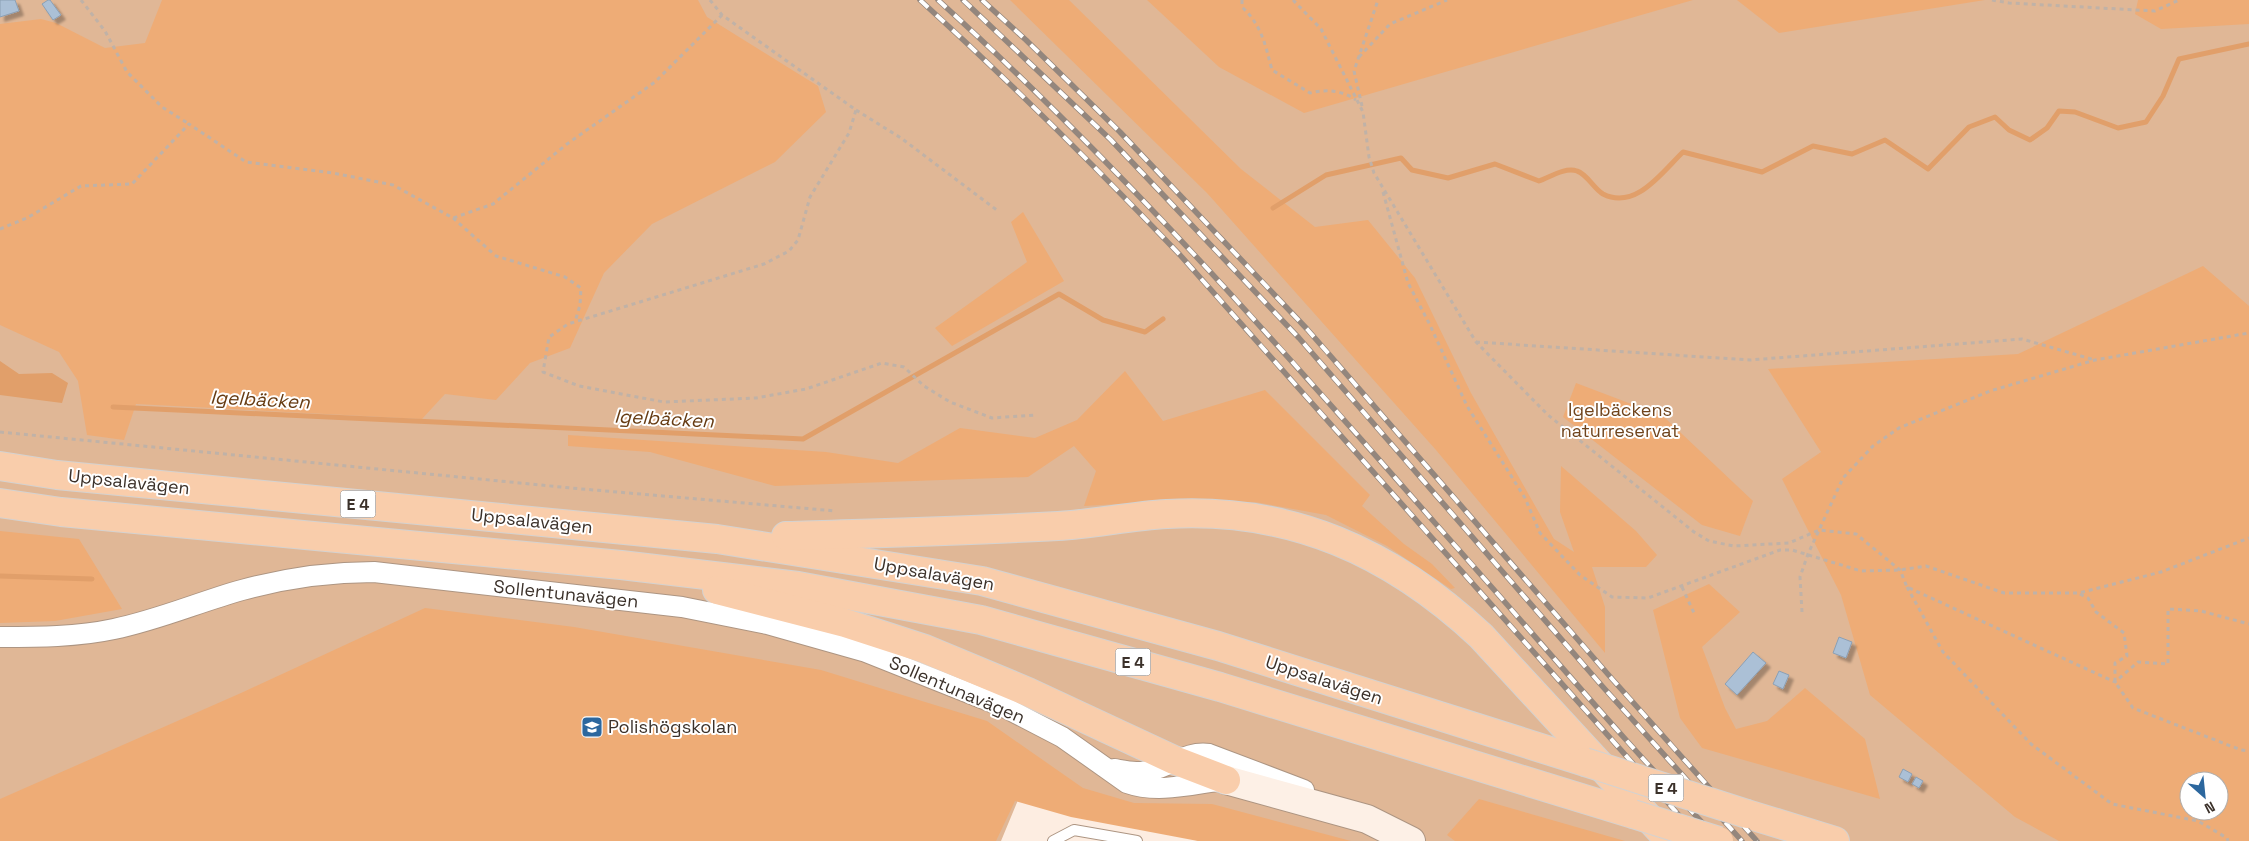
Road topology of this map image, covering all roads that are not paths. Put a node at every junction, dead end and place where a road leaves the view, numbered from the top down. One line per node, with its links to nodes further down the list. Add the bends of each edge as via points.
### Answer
1 (0, 466): 3 (highway, Uppsalavägen / E 4, via 67,476)
2 (0, 503): 4 (highway, Uppsalavägen / E 4, via 61,512)
3 (717, 539): 13 (highway, via 1024,528 1167,514 1277,522 1314,532 1386,563 1454,610); 15 (highway, Uppsalavägen / E 4, bridge, via 982,581 1218,646)
4 (622, 565): 6 (highway, via 845,623 925,650 1028,692); 14 (highway, Uppsalavägen / E 4, bridge, via 798,586 981,620 1220,687)
5 (0, 637): 7 (street, Sollentunavägen, via 47,637 113,629 151,620 240,590 307,575 341,572 374,572 682,607 767,624 866,652 1004,707 1062,737)
6 (1174, 760): 7 (street, Sollentunavägen, via 1140,772); 8 (highway); 9 (street, Sollentunavägen, via 1198,753 1208,754 1326,798)
7 (1108, 769): 8 (street, Sollentunavägen, via 1127,783 1154,789)
8 (1226, 780): 9 (street, Sollentunavägen)
9 (1367, 819): 12 (street, Sollentunavägen)
10 (1053, 841): 11 (lane, via 1074,830)
11 (1137, 841)
12 (1411, 841)
13 (1670, 841)
14 (1719, 841)
15 (1835, 841)

